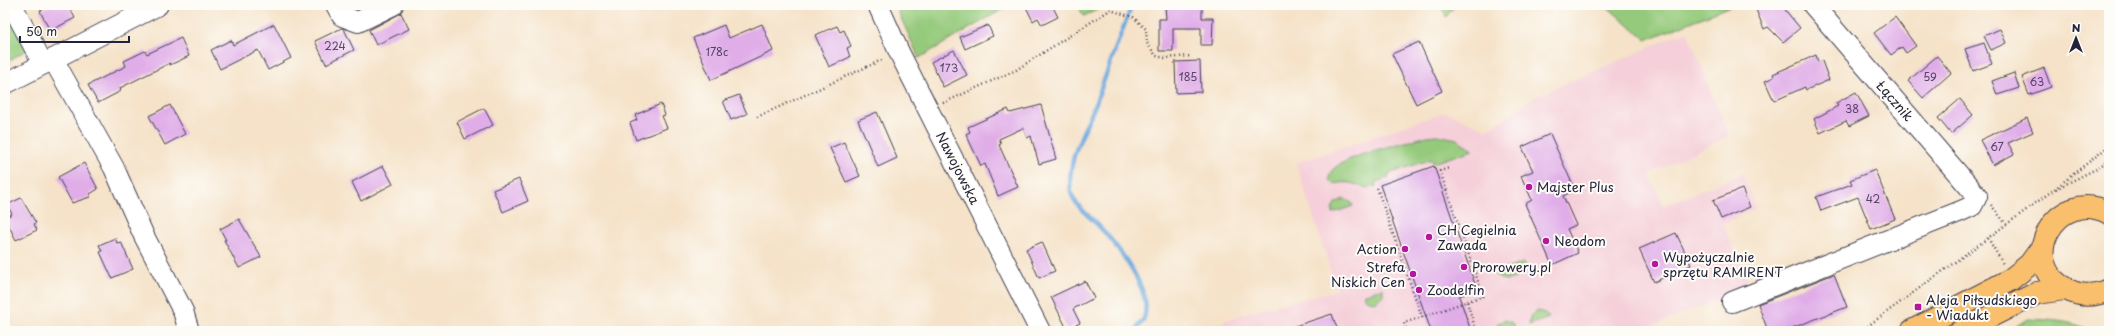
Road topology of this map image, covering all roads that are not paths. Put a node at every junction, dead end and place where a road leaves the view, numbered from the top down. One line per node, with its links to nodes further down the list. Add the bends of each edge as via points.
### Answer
1 (12, 5): 7 (street)
2 (158, 5): 7 (street)
3 (336, 5): 4 (street, via 342,16 358,22)
4 (393, 5)
5 (878, 5): 15 (street, Nawojowska, via 899,52)
6 (1812, 5): 13 (street, Łącznik, via 1977,196 1972,206)
7 (48, 61): 8 (street); 14 (street, via 114,168 144,236 183,311)
8 (5, 84)
9 (2107, 210): 10 (main road, via 2086,207 2068,211 2049,229)
10 (2043, 246): 11 (main road, via 2048,272); 16 (main road, via 2030,264 2010,280)
11 (2064, 289): 12 (main road, via 2084,295); 17 (main road, via 2037,293)
12 (2107, 295)
13 (1732, 302)
14 (189, 331)
15 (1040, 331)
16 (1912, 331)
17 (1961, 331)

